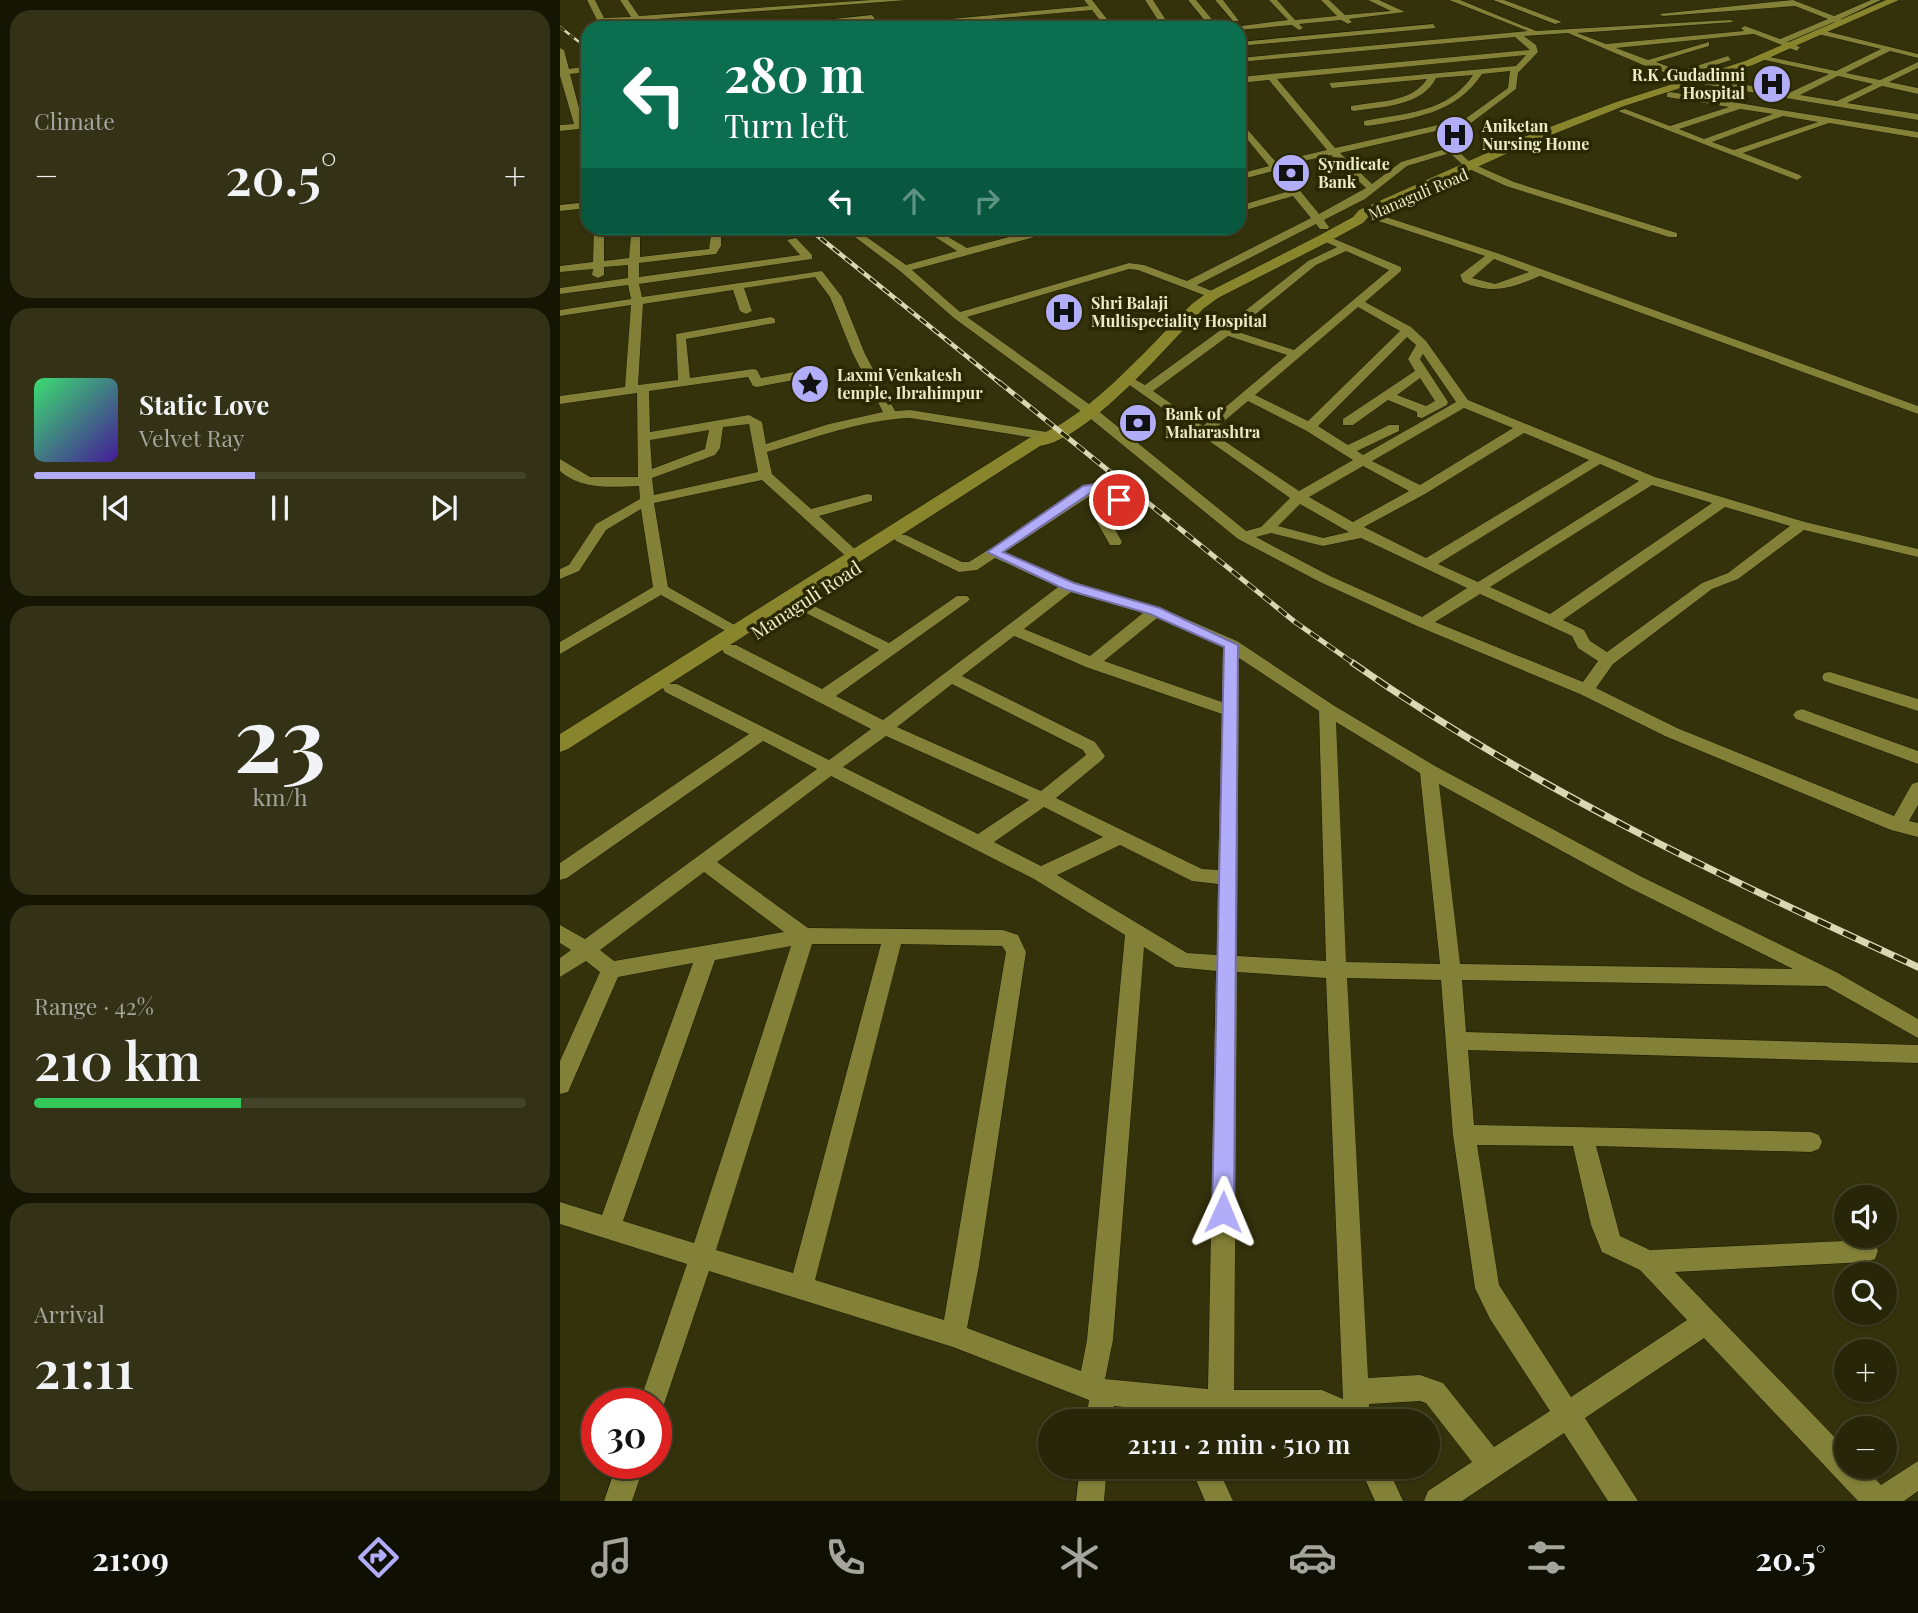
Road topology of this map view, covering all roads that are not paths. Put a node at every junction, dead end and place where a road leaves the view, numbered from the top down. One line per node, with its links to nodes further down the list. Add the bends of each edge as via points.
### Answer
1 (591, 0): 38 (street)
2 (904, 0): 21 (street)
3 (1088, 0): 25 (street)
4 (1149, 0): 47 (street)
5 (1192, 0): 36 (street)
6 (1219, 0): 32 (street)
7 (1273, 0): 29 (street)
8 (1325, 0): 33 (street)
9 (1371, 0): 33 (street, via 1403,13)
10 (1453, 0): 55 (street)
11 (1497, 0): 50 (street)
12 (1738, 0): 24 (street)
13 (1786, 0): 20 (street)
14 (1875, 0): 37 (street)
15 (1894, 0): 37 (main road, Managuli Road)
16 (1908, 0): 37 (main road, Managuli Road)
17 (1684, 1): 27 (street)
18 (709, 3): 28 (street)
19 (626, 4): 23 (street); 35 (street)
20 (1796, 4): 24 (street); 37 (street)
21 (797, 6): 26 (street); 41 (street)
22 (986, 6): 31 (street)
23 (642, 7)
24 (1755, 7): 27 (street)
25 (1094, 8): 31 (street, via 1023,17); 46 (street)
26 (744, 10): 28 (street); 40 (street)
27 (1706, 11): 30 (street); 51 (street)
28 (710, 13): 35 (street)
29 (1287, 15): 32 (street); 52 (street)
30 (1657, 15)
31 (989, 16): 44 (street); 45 (street)
32 (1235, 18): 36 (street); 48 (street)
33 (1345, 18): 52 (street); 57 (street)
34 (1415, 18): 53 (street)
35 (637, 19): 39 (street)
36 (1208, 19)
37 (1853, 19): 59 (main road, Managuli Road); 65 (street)
38 (600, 21)
39 (623, 21)
40 (745, 21)
41 (800, 21)
42 (857, 21): 43 (street, via 933,12)
43 (935, 21)
44 (970, 21)
45 (991, 21)
46 (1104, 21)
47 (1162, 21)
48 (1230, 21)
49 (1571, 21): 50 (street)
50 (1558, 22): 55 (street)
51 (1730, 22): 56 (street); 58 (street)
52 (1295, 23): 54 (street); 61 (street)
53 (1433, 26): 57 (street); 62 (street)
54 (1246, 27)
55 (1518, 30): 58 (street); 62 (street); 70 (street)
56 (1754, 32): 60 (street); 65 (street)
57 (1361, 33): 61 (street)
58 (1569, 33): 66 (street)
59 (1826, 33): 65 (main road, Managuli Road); 67 (street)
60 (1717, 36): 64 (street); 71 (street, via 1720,40)
61 (1310, 38): 63 (street); 69 (street)
62 (1471, 40): 69 (street)
63 (1246, 43)
64 (1638, 43): 66 (street); 71 (street)
65 (1788, 46): 73 (main road, Managuli Road); 76 (main road, Managuli Road)
66 (1600, 47): 78 (street)
67 (1888, 49): 72 (street); 83 (street)
68 (560, 50): 85 (street)
69 (1326, 51): 75 (street)
70 (1534, 52): 77 (street); 80 (street)
71 (1670, 55): 78 (street)
72 (1918, 56)
73 (1763, 57): 76 (street); 89 (main road, Managuli Road)
74 (1728, 58): 84 (street)
75 (1246, 59)
76 (1776, 59): 83 (street); 90 (main road, Managuli Road)
77 (1422, 62): 81 (street); 87 (street)
78 (1646, 63): 84 (street)
79 (1918, 65): 91 (street)
80 (1517, 68): 82 (street); 104 (street, via 1512,89)
81 (1319, 71): 86 (street); 93 (street)
82 (1479, 72): 87 (street); 97 (street)
83 (1839, 73): 91 (street); 95 (street)
84 (1680, 74): 89 (street)
85 (565, 75): 105 (street, via 575,92)
86 (1270, 76): 88 (street); 121 (street)
87 (1434, 76): 93 (street); 99 (street, via 1409,98)
88 (1246, 79)
89 (1696, 80): 90 (street); 125 (main road, Managuli Road, via 1597,112)
90 (1709, 83): 94 (main road, Managuli Road); 95 (street)
91 (1883, 84): 92 (street); 96 (street)
92 (1918, 91)
93 (1339, 93): 99 (street)
94 (1670, 95): 98 (street); 102 (main road, Managuli Road)
95 (1788, 97): 96 (street)
96 (1838, 104): 107 (street)
97 (1446, 106): 100 (street); 110 (street)
98 (1740, 107): 106 (street); 114 (street)
99 (1354, 108): 110 (street)
100 (1457, 108)
101 (1469, 111): 104 (street)
102 (1622, 111): 114 (street); 125 (main road, Managuli Road)
103 (581, 113): 105 (street)
104 (1482, 113): 113 (street)
105 (576, 114): 108 (street)
106 (1783, 114): 109 (street); 119 (street)
107 (1918, 117)
108 (581, 121)
109 (1828, 121): 116 (street); 123 (street)
110 (1367, 123): 117 (street)
111 (581, 125): 112 (street)
112 (560, 128)
113 (1433, 129): 117 (street); 122 (street)
114 (1670, 129): 119 (street)
115 (1246, 131): 118 (street)
116 (1918, 135)
117 (1383, 138): 121 (street)
118 (1255, 142): 120 (street); 124 (street)
119 (1703, 142): 123 (street)
120 (1246, 144)
121 (1332, 149): 124 (street); 128 (street)
122 (1450, 150): 125 (street); 128 (street, via 1404,163)
123 (1735, 153): 127 (street)
124 (1274, 166): 126 (street); 129 (street)
125 (1472, 167): 130 (main road, Managuli Road); 134 (main road, Managuli Road); 142 (street, via 1523,188)
126 (1246, 175)
127 (1797, 177)
128 (1369, 191): 130 (street); 135 (street)
129 (1295, 192): 132 (street); 135 (street)
130 (1383, 204): 134 (main road, Managuli Road)
131 (581, 206): 133 (street)
132 (1246, 207)
133 (560, 208)
134 (1364, 216): 145 (main road, Managuli Road); 149 (street)
135 (1318, 220): 145 (street); 158 (street)
136 (599, 235): 151 (street)
137 (716, 235): 150 (street, via 712,252)
138 (858, 235): 153 (street)
139 (938, 235): 148 (street)
140 (1019, 235): 144 (street)
141 (1030, 235): 144 (street)
142 (1673, 235)
143 (635, 237): 150 (street)
144 (1022, 237): 148 (street)
145 (1328, 237): 147 (street); 160 (main road, Managuli Road)
146 (792, 240): 155 (street, via 808,257)
147 (1345, 247): 162 (street, via 1397,269); 168 (street, via 1312,262)
148 (964, 251): 153 (street)
149 (1493, 255): 154 (street); 154 (street, via 1466,275 1467,281 1492,290)
150 (636, 261): 151 (street); 155 (street)
151 (597, 265): 152 (street); 157 (street)
152 (560, 269)
153 (904, 269): 165 (street)
154 (1539, 272): 181 (street)
155 (633, 282): 157 (street); 161 (street)
156 (737, 285): 161 (street); 163 (street); 184 (street, via 820,274 846,318)
157 (599, 286): 159 (street)
158 (1186, 286): 160 (street); 165 (street, via 1129,266)
159 (560, 291)
160 (1213, 295): 173 (main road, Managuli Road)
161 (637, 301): 164 (street); 175 (street)
162 (1357, 302): 167 (street); 170 (street)
163 (746, 311)
164 (560, 313)
165 (958, 316): 183 (street)
166 (771, 321): 174 (street, via 680,337)
167 (1408, 330): 169 (street); 187 (street)
168 (1226, 332): 170 (street); 176 (street)
169 (1422, 344): 171 (street, via 1414,359); 180 (street)
170 (1295, 354): 177 (street)
171 (1423, 371): 178 (street); 182 (street, via 1442,402)
172 (805, 374): 174 (street, via 757,383 753,373)
173 (1127, 379): 176 (street); 183 (main road, Managuli Road)
174 (684, 382): 175 (street)
175 (637, 389): 179 (street); 190 (street)
176 (1145, 391): 189 (street)
177 (1246, 396): 187 (street); 189 (street)
178 (1389, 396): 182 (street); 185 (street)
179 (560, 400)
180 (1463, 403): 188 (street); 195 (street)
181 (1918, 410)
182 (1427, 411): 193 (street)
183 (1091, 412): 191 (main road, Managuli Road); 211 (street)
184 (890, 414): 191 (street); 192 (street, via 835,425)
185 (1348, 422)
186 (717, 424): 190 (street); 192 (street, via 745,419 755,422); 199 (street, via 710,452)
187 (1310, 427): 193 (street)
188 (1522, 428): 194 (street); 202 (street)
189 (1203, 432): 203 (street)
190 (643, 437): 199 (street)
191 (1051, 438): 212 (main road, Managuli Road, via 1047,448); 216 (main road, Managuli Road, via 1035,442)
192 (760, 450): 197 (street)
193 (1347, 452): 195 (street)
194 (1599, 459): 201 (street); 217 (street)
195 (1360, 460): 202 (street); 203 (street)
196 (560, 463): 198 (street)
197 (765, 475): 205 (street); 207 (street)
198 (576, 478): 199 (street); 200 (street)
199 (645, 479): 205 (street)
200 (560, 480)
201 (1650, 480): 206 (street); 220 (street)
202 (1420, 491): 210 (street)
203 (1299, 497): 209 (street); 210 (street)
204 (867, 498): 207 (street)
205 (648, 500): 218 (street, via 601,527 573,568); 221 (street)
206 (1721, 503): 208 (street); 225 (street)
207 (811, 514): 216 (street)
208 (1801, 525): 215 (street); 232 (street, via 1733,576 1707,586)
209 (1266, 529): 210 (street, via 1323,542); 211 (street)
210 (1357, 531): 217 (street)
211 (1243, 536): 226 (street)
212 (901, 538): 214 (street, via 965,568); 223 (main road, Managuli Road)
213 (1115, 542): 214 (street, via 1101,517 1120,498 1095,486)
214 (993, 552): 219 (street)
215 (1918, 553)
216 (855, 557): 228 (main road, Managuli Road)
217 (1427, 565): 220 (street)
218 (560, 574)
219 (1069, 586): 224 (street); 227 (street)
220 (1480, 588): 225 (street); 226 (street)
221 (661, 589): 228 (street); 230 (street)
222 (962, 598): 231 (street)
223 (799, 604): 228 (main road, Managuli Road); 231 (street)
224 (1155, 611): 229 (street); 233 (street)
225 (1552, 620): 232 (street, via 1578,633 1584,644)
226 (1423, 623): 237 (street)
227 (1013, 630): 233 (street); 234 (street)
228 (733, 640): 236 (main road, Managuli Road); 238 (street); 245 (main road, Managuli Road)
229 (1231, 645): 240 (street); 241 (street)
230 (560, 649)
231 (891, 650): 238 (street)
232 (1607, 660): 237 (street)
233 (1092, 663): 241 (street)
234 (951, 677): 243 (street); 251 (street, via 1094,750 1096,756)
235 (1830, 677): 239 (street)
236 (671, 688): 244 (street); 247 (main road, Managuli Road)
237 (1586, 690): 252 (street, via 1671,732)
238 (823, 697): 243 (street)
239 (1918, 705)
240 (1327, 709): 249 (street); 268 (street)
241 (1229, 712): 259 (street)
242 (1802, 715): 246 (street)
243 (884, 728): 248 (street); 251 (street)
244 (761, 734): 248 (street); 257 (street)
245 (560, 744)
246 (1918, 758)
247 (560, 760)
248 (830, 768): 255 (street); 256 (street)
249 (1429, 770): 270 (street); 271 (street, via 1635,882)
250 (1918, 788): 252 (street)
251 (1043, 799): 254 (street); 255 (street)
252 (1898, 825): 253 (street)
253 (1918, 830)
254 (1121, 837): 258 (street); 259 (street, via 1199,876)
255 (979, 843): 258 (street)
256 (703, 862): 262 (street); 264 (street)
257 (560, 873)
258 (1041, 874): 260 (street)
259 (1227, 877): 266 (street)
260 (1135, 932): 266 (street, via 1183,961); 288 (street)
261 (560, 933): 264 (street)
262 (804, 936): 263 (street); 265 (street); 282 (street)
263 (893, 936): 284 (street); 286 (street, via 1003,938 1011,941 1016,952)
264 (585, 948): 267 (street); 269 (street)
265 (707, 954): 269 (street); 280 (street)
266 (1226, 965): 268 (street); 290 (street)
267 (560, 969)
268 (1336, 970): 270 (street); 289 (street)
269 (611, 971): 275 (street)
270 (1451, 972): 271 (street); 273 (street)
271 (1829, 978): 272 (street)
272 (1918, 1029)
273 (1456, 1041): 274 (street); 276 (street)
274 (1918, 1054)
275 (560, 1085)
276 (1464, 1135): 277 (street); 296 (street, via 1487,1288)
277 (1582, 1136): 278 (street); 283 (street, via 1609,1242)
278 (1811, 1142)
279 (561, 1217): 280 (street)
280 (609, 1227): 282 (street)
281 (1866, 1251): 283 (street)
282 (702, 1257): 284 (street); 287 (street)
283 (1649, 1262): 285 (street)
284 (801, 1288): 286 (street)
285 (1706, 1322): 296 (street); 309 (street)
286 (953, 1335): 288 (street)
287 (657, 1388)
288 (1096, 1389): 291 (street); 292 (street)
289 (1357, 1392): 295 (street); 297 (street, via 1420,1388 1434,1392)
290 (1221, 1403): 293 (street); 294 (street, via 1322,1403)
291 (1098, 1409)
292 (1174, 1409)
293 (1184, 1409)
294 (1336, 1409)
295 (1357, 1409)
296 (1568, 1416): 297 (street); 308 (street)
297 (1492, 1466): 307 (street)
298 (1918, 1475): 309 (street)
299 (626, 1479): 303 (street)
300 (1093, 1479): 304 (street)
301 (1209, 1479): 305 (street)
302 (1378, 1479): 306 (street)
303 (618, 1501)
304 (1090, 1501)
305 (1219, 1501)
306 (1389, 1501)
307 (1438, 1501)
308 (1624, 1501)
309 (1879, 1501)

